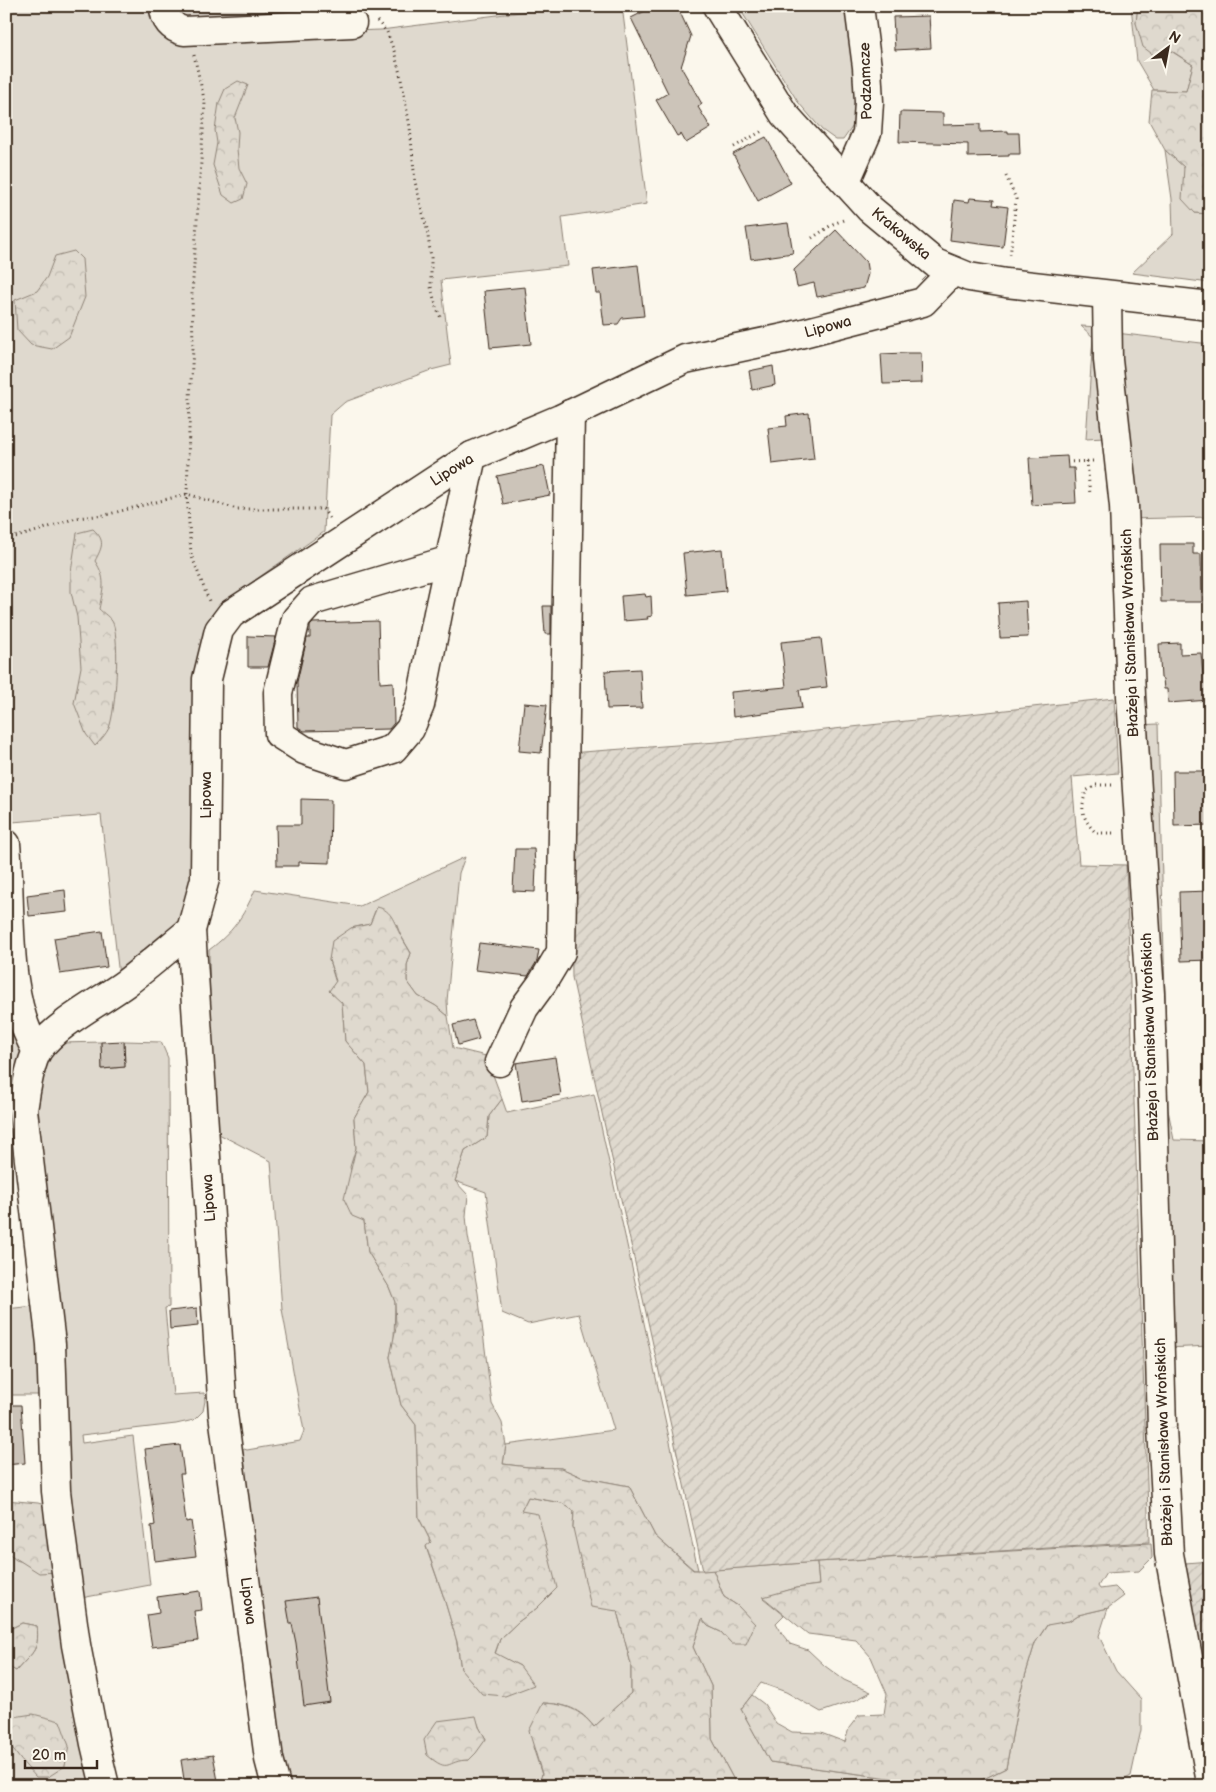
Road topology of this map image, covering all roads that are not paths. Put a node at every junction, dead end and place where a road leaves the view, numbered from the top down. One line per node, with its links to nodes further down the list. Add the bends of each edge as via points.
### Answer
1 (164, 6): 4 (street, via 166,19 175,29 184,31)
2 (717, 6): 5 (street, Krakowska, via 784,114)
3 (859, 6): 5 (street, Podzamcze, via 867,67 867,133)
4 (363, 21)
5 (846, 181): 6 (street, Krakowska, via 870,209 919,251 935,263)
6 (954, 270): 7 (street, Krakowska, via 969,277 1006,283); 9 (street, Lipowa, via 923,302 784,338 685,359)
7 (1107, 294): 8 (street, Krakowska); 17 (street, Błażeja i Stanisława Wrońskich, via 1108,360 1124,506 1131,696 1150,994 1162,1428 1169,1554)
8 (1210, 306)
9 (570, 414): 10 (street, Lipowa); 15 (street, via 562,952 524,1008)
10 (472, 456): 11 (street); 13 (street, Lipowa, via 231,614 219,630 206,679 205,879)
11 (450, 560): 11 (street, via 420,705 410,729 392,749 346,764 304,750 278,734 278,693 296,618 312,601)
12 (6, 844): 14 (street, via 15,985 23,1022)
13 (192, 930): 14 (street, via 126,983 84,1010); 19 (street, Lipowa, via 218,1428 269,1759)
14 (37, 1051): 16 (street)
15 (500, 1062)
16 (15, 1114): 18 (street, via 51,1344 56,1491 62,1542 76,1645)
17 (1210, 1777)
18 (105, 1786)
19 (276, 1786)

